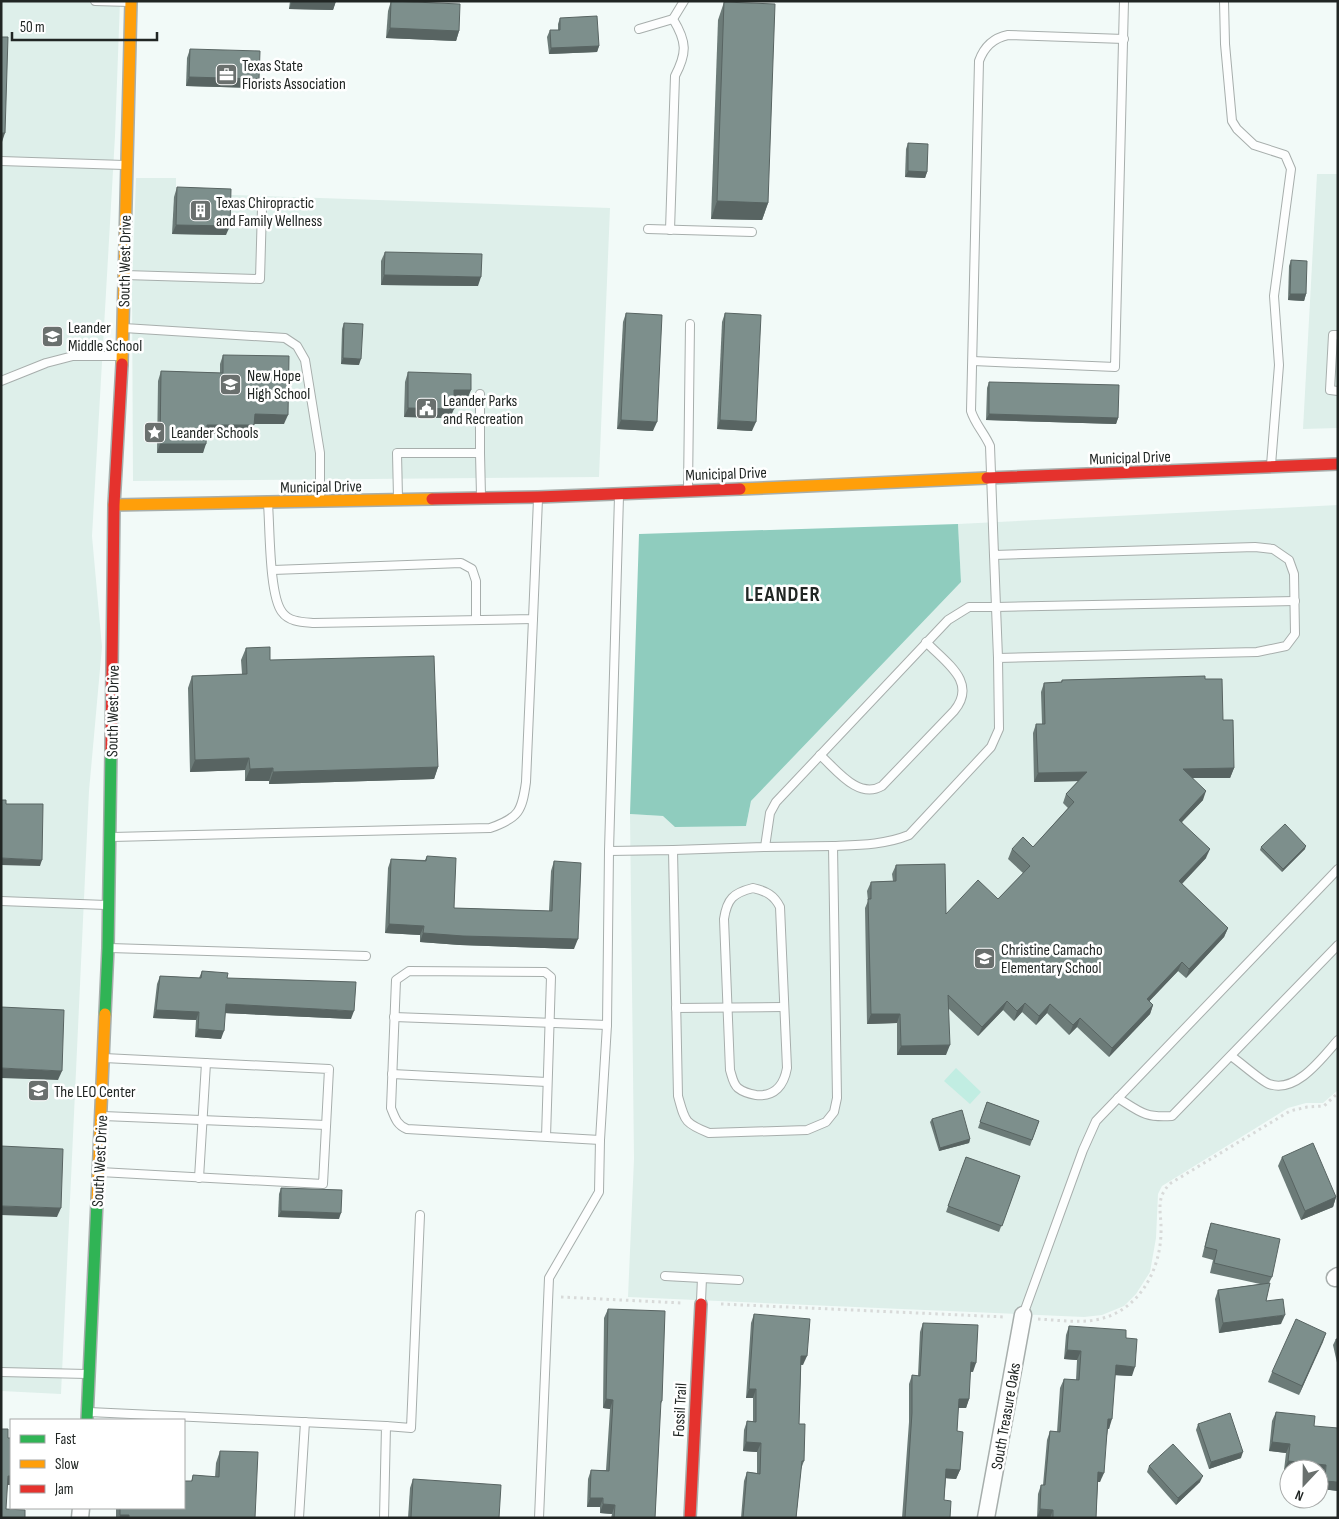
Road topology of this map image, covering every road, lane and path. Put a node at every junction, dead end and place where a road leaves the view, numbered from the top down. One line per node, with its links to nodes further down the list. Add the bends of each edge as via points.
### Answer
1 (95, 1): 5 (lane)
2 (684, 1): 6 (lane)
3 (1124, 1): 8 (lane)
4 (1224, 1): 26 (lane, via 1232,121 1254,145 1285,155 1291,169 1274,296 1279,365)
5 (131, 2): 10 (street, South West Drive)
6 (673, 19): 7 (lane); 13 (lane, via 682,33 684,48 683,61 675,76)
7 (639, 29)
8 (1124, 39): 20 (lane, via 1008,35 995,40 981,55); 20 (lane, via 1115,367)
9 (1, 161): 10 (lane)
10 (127, 165): 15 (street, South West Drive)
11 (262, 208): 15 (lane, via 260,279)
12 (648, 229): 13 (lane)
13 (670, 230): 14 (lane)
14 (752, 232)
15 (124, 275): 17 (street, South West Drive)
16 (690, 324): 28 (lane)
17 (123, 328): 19 (street, South West Drive); 33 (lane, via 285,338 297,346 305,360 320,454)
18 (1338, 335): 22 (lane, via 1333,335 1330,390)
19 (122, 356): 21 (lane, via 73,356); 35 (street, South West Drive)
20 (973, 361): 27 (lane, via 971,411 990,446)
21 (1, 381)
22 (1338, 390)
23 (480, 394): 24 (lane)
24 (480, 453): 31 (lane); 32 (lane, via 397,453)
25 (1338, 464): 26 (street, Municipal Drive)
26 (1271, 467): 27 (street, Municipal Drive)
27 (991, 479): 28 (street, Municipal Drive); 36 (lane)
28 (688, 491): 29 (street, Municipal Drive)
29 (619, 493): 30 (street, Municipal Drive); 49 (lane)
30 (538, 497): 31 (street, Municipal Drive); 40 (lane)
31 (481, 498): 32 (street, Municipal Drive)
32 (398, 500): 33 (street, Municipal Drive)
33 (320, 502): 34 (street, Municipal Drive)
34 (268, 503): 35 (street, Municipal Drive); 37 (lane)
35 (114, 505): 45 (street, South West Drive)
36 (994, 556): 38 (lane, via 1273,549 1289,560 1294,574); 39 (lane)
37 (272, 570): 41 (lane, via 274,596 282,612 293,620 314,623); 41 (lane, via 461,563 472,569 476,580)
38 (1295, 600): 39 (lane); 43 (lane, via 1295,634 1286,646 1257,652)
39 (996, 607): 42 (lane, via 969,607 948,620); 43 (lane)
40 (533, 619): 41 (lane); 45 (lane, via 524,800 518,813 506,823 490,828)
41 (476, 620)
42 (926, 642): 44 (lane); 44 (lane, via 960,677 964,686 960,704 954,712 876,789 854,786)
43 (998, 658): 46 (lane, via 999,729 991,747 909,835 873,845)
44 (820, 754): 47 (lane, via 776,802 770,813)
45 (110, 837): 52 (street, South West Drive)
46 (833, 846): 47 (lane); 58 (lane, via 837,1098 834,1112 826,1122 807,1130 709,1133 684,1118 678,1096)
47 (765, 847): 48 (lane)
48 (673, 850): 49 (lane); 58 (lane)
49 (609, 851): 61 (lane)
50 (1338, 869): 69 (lane)
51 (1, 902): 52 (lane)
52 (108, 905): 54 (street, South West Drive)
53 (1338, 945): 63 (lane)
54 (108, 948): 55 (lane); 64 (street, South West Drive)
55 (366, 956)
56 (728, 1007): 57 (lane); 57 (lane, via 732,1080 748,1094 760,1095 771,1094 785,1079); 57 (lane, via 726,907 732,897 753,888 766,891 780,907); 58 (lane)
57 (784, 1007)
58 (676, 1008)
59 (394, 1017): 60 (lane); 60 (lane, via 396,980 409,971 545,972 551,977); 66 (lane)
60 (550, 1024): 61 (lane); 67 (lane)
61 (607, 1025): 74 (lane)
62 (1338, 1040): 63 (lane, via 1306,1074 1287,1086 1269,1084)
63 (1232, 1056): 69 (lane, via 1172,1116 1151,1116)
64 (103, 1058): 65 (lane); 70 (street, South West Drive)
65 (206, 1063): 71 (lane); 72 (lane, via 329,1069)
66 (392, 1074): 67 (lane); 73 (lane, via 391,1108 400,1126 407,1129)
67 (548, 1082): 73 (lane)
68 (1338, 1093): 83 (path, via 1324,1106 1290,1111 1164,1189 1155,1265 1145,1287 1129,1306 1109,1317 1084,1321)
69 (1118, 1098): 83 (lane, via 1089,1133)
70 (101, 1116): 71 (lane); 75 (street, South West Drive)
71 (202, 1120): 72 (lane); 76 (lane)
72 (326, 1125): 76 (lane, via 323,1184)
73 (546, 1137): 74 (lane)
74 (600, 1140): 91 (lane, via 599,1192 549,1278)
75 (98, 1172): 76 (lane); 85 (street, South West Drive)
76 (199, 1178)
77 (420, 1215): 88 (lane, via 411,1428)
78 (665, 1276): 79 (lane)
79 (702, 1278): 80 (lane); 82 (lane)
80 (739, 1280)
81 (569, 1298): 82 (path)
82 (701, 1304): 83 (path); 92 (street, Fossil Trail)
83 (1023, 1316): 93 (street, South Treasure Oaks)
84 (1, 1372): 85 (lane)
85 (89, 1374): 86 (street, South West Drive)
86 (87, 1416): 87 (lane)
87 (305, 1422): 88 (lane); 89 (lane)
88 (386, 1426): 90 (lane)
89 (300, 1518)
90 (384, 1518)
91 (539, 1518)
92 (690, 1518)
93 (986, 1518)

